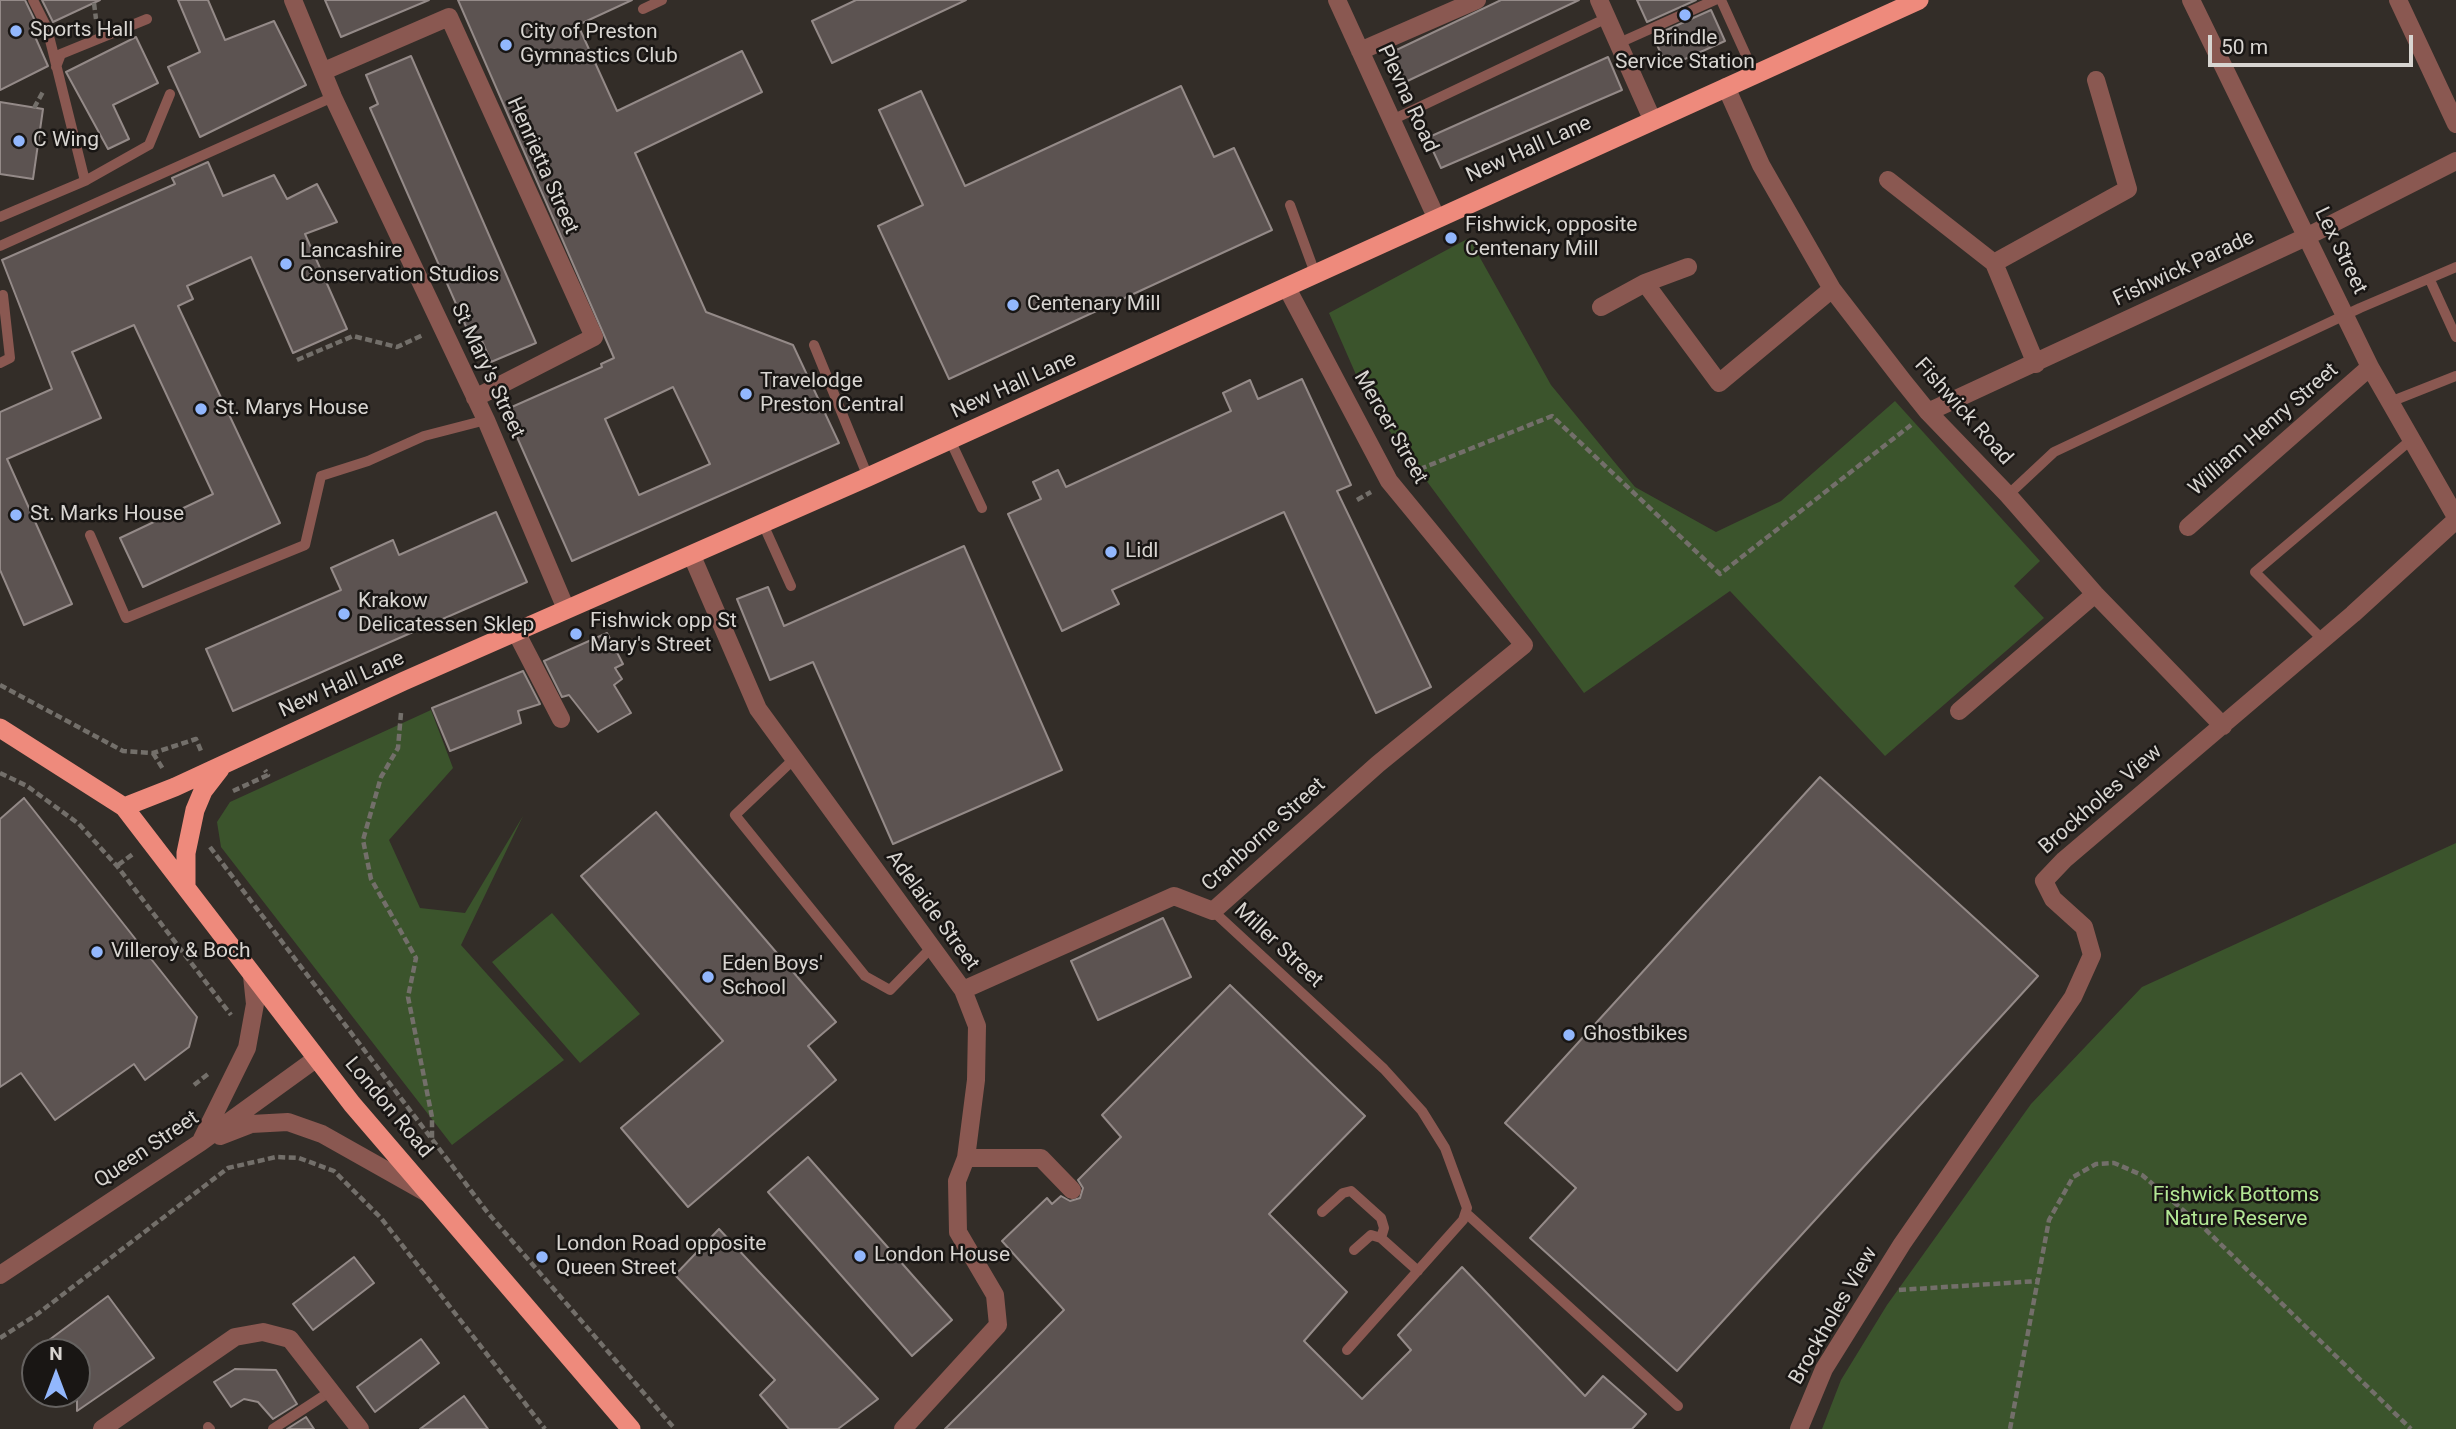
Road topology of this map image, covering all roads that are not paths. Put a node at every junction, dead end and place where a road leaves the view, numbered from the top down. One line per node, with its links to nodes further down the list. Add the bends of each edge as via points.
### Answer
1 (33, 0): 17 (lane, via 47,28)
2 (293, 0): 18 (street, St Mary's Street)
3 (662, 0): 12 (lane)
4 (1337, 0): 16 (street, Plevna Road)
5 (1477, 0): 16 (street)
6 (1599, 0): 13 (street)
7 (1715, 0): 15 (lane)
8 (1721, 0): 19 (lane)
9 (1919, 0): 19 (highway, New Hall Lane)
10 (2191, 0): 33 (street, Lex Street)
11 (2398, 0): 26 (street)
12 (643, 9)
13 (1607, 18): 15 (street); 25 (lane)
14 (147, 19): 17 (lane, via 61,54)
15 (1619, 43): 24 (street)
16 (1360, 51): 25 (street, Plevna Road)
17 (57, 67): 29 (lane)
18 (324, 71): 23 (street, St Mary's Street); 52 (street, Henrietta Street, via 449,17 594,337)
19 (1755, 75): 21 (highway, New Hall Lane)
20 (2096, 80): 35 (street, via 2128,189)
21 (1726, 88): 24 (highway, New Hall Lane); 42 (street, Fishwick Road, via 1761,165)
22 (170, 94): 29 (lane, via 149,145)
23 (333, 97): 34 (lane); 52 (street, St Mary's Street)
24 (1653, 119): 31 (highway, New Hall Lane)
25 (1392, 120): 31 (street, Plevna Road)
26 (2456, 124)
27 (2456, 162): 33 (street, Fishwick Parade)
28 (1888, 180): 35 (street)
29 (85, 181): 32 (lane)
30 (1290, 205): 38 (lane)
31 (1436, 216): 38 (highway, New Hall Lane)
32 (0, 217)
33 (2308, 236): 45 (street, Lex Street); 49 (street, Fishwick Parade)
34 (0, 246)
35 (1994, 263): 49 (street)
36 (1688, 267): 40 (street)
37 (2456, 267): 39 (lane)
38 (1315, 273): 41 (highway, New Hall Lane)
39 (2430, 280): 45 (lane); 46 (lane)
40 (1645, 283): 42 (street, via 1719,383); 44 (street)
41 (1287, 288): 57 (highway, New Hall Lane); 71 (street, Mercer Street, via 1390,481)
42 (1832, 289): 54 (street, Fishwick Road)
43 (3, 295): 48 (lane, via 10,358)
44 (1601, 307)
45 (2345, 314): 50 (street, Lex Street); 59 (lane, via 2054,452)
46 (2456, 337)
47 (814, 345): 58 (lane)
48 (0, 363)
49 (2036, 364): 54 (street, Fishwick Parade)
50 (2370, 367): 53 (street, Lex Street); 63 (street, William Henry Street)
51 (2456, 376): 53 (lane)
52 (475, 398): 55 (street, St Mary's Street)
53 (2390, 402): 56 (street, Lex Street)
54 (1928, 412): 59 (street, Fishwick Road)
55 (486, 420): 64 (lane, via 424,436 321,476 304,545 126,618); 68 (street, St Mary's Street)
56 (2412, 439): 61 (street, Lex Street); 70 (lane, via 2255,572)
57 (950, 440): 58 (highway, New Hall Lane); 60 (lane)
58 (868, 477): 62 (highway, New Hall Lane)
59 (2008, 495): 67 (street, Fishwick Road)
60 (982, 508)
61 (2456, 518): 70 (street, Brockholes View)
62 (763, 524): 65 (highway, New Hall Lane); 66 (lane)
63 (2188, 527)
64 (90, 535)
65 (692, 556): 68 (highway, New Hall Lane); 76 (street, Adelaide Street, via 758,709)
66 (791, 586)
67 (2095, 594): 72 (street); 74 (street, Fishwick Road)
68 (566, 609): 69 (highway, New Hall Lane)
69 (516, 632): 73 (street); 77 (highway, New Hall Lane)
70 (2323, 640): 74 (street, Brockholes View)
71 (1524, 645): 80 (street, Cranborne Street, via 1378,764)
72 (1959, 711)
73 (561, 719)
74 (2223, 726): 103 (street, Brockholes View, via 2044,881 2053,899 2084,928 2092,955 2073,998 1902,1244 1824,1369)
75 (0, 728): 78 (highway, London Road)
76 (794, 759): 81 (street, Adelaide Street); 81 (lane, via 735,815 865,976 890,990)
77 (217, 768): 78 (highway, New Hall Lane); 79 (highway, via 195,810 186,853)
78 (124, 807): 79 (highway, London Road)
79 (186, 887): 82 (highway, London Road)
80 (1213, 911): 83 (street, Cranborne Street, via 1174,896); 90 (lane, Miller Street, via 1384,1069 1422,1111 1445,1148)
81 (931, 948): 83 (street, Adelaide Street)
82 (252, 975): 84 (highway, London Road); 85 (street, via 255,1004 247,1048)
83 (963, 990): 86 (street, Adelaide Street, via 977,1026)
84 (317, 1058): 85 (street, Queen Street); 88 (highway, London Road)
85 (201, 1142): 88 (street, via 251,1124 288,1122 322,1134); 94 (street, Queen Street)
86 (966, 1158): 87 (street, via 1041,1158); 102 (street, Adelaide Street, via 957,1181 958,1232 995,1295 998,1325)
87 (1072, 1190)
88 (434, 1197): 101 (highway, London Road)
89 (1322, 1212): 91 (lane, via 1351,1191 1381,1217)
90 (1467, 1214): 93 (lane); 97 (lane)
91 (1381, 1238): 92 (lane, via 1371,1235); 93 (lane)
92 (1354, 1251)
93 (1418, 1271): 95 (lane)
94 (0, 1275)
95 (1347, 1350)
96 (331, 1391): 98 (street, via 290,1339 263,1332 235,1337); 99 (lane); 100 (street)
97 (1678, 1406)
98 (102, 1429)
99 (273, 1429)
100 (360, 1429)
101 (631, 1429)
102 (903, 1429)
103 (1799, 1429)

